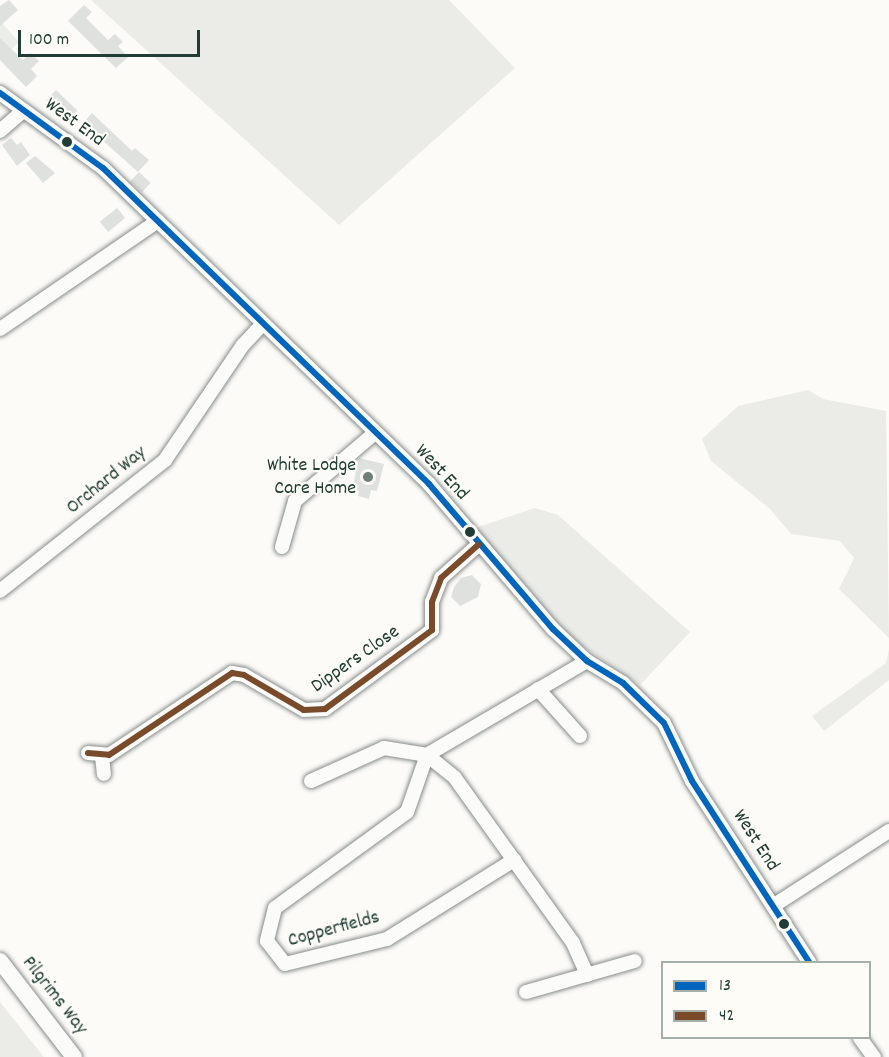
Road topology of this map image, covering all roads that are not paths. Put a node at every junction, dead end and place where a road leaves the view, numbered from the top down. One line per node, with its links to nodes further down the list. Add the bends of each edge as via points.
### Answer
1 (0, 93): 2 (street, West End)
2 (23, 111): 3 (street); 4 (street, West End, via 103,168)
3 (0, 131)
4 (158, 221): 5 (street, West End); 6 (street)
5 (261, 326): 7 (street, West End); 10 (street, Orchard Way, via 243,345 165,460)
6 (0, 329)
7 (375, 433): 8 (street, West End, via 429,484); 9 (street, via 295,501)
8 (478, 545): 11 (street, West End); 16 (street, Dippers Close, via 441,578 432,602 432,630 325,709 304,710 244,675 232,673)
9 (282, 547)
10 (0, 591)
11 (587, 661): 12 (street); 21 (street, West End, via 624,683 664,723 692,781)
12 (538, 690): 13 (street); 15 (street)
13 (580, 736)
14 (88, 753): 16 (street)
15 (427, 755): 18 (street, via 384,748); 20 (street, via 455,778); 20 (street, Copperfields, via 407,812 275,908 267,941 285,964 387,939)
16 (102, 756): 17 (street)
17 (104, 774)
18 (311, 781)
19 (889, 831): 21 (street)
20 (514, 860): 25 (street, via 573,944)
21 (773, 906): 24 (street, West End)
22 (0, 961): 28 (street, Pilgrims Way)
23 (635, 961): 25 (street)
24 (807, 961)
25 (587, 975): 26 (street)
26 (526, 992)
27 (861, 1039): 29 (street)
28 (74, 1057)
29 (874, 1057)

